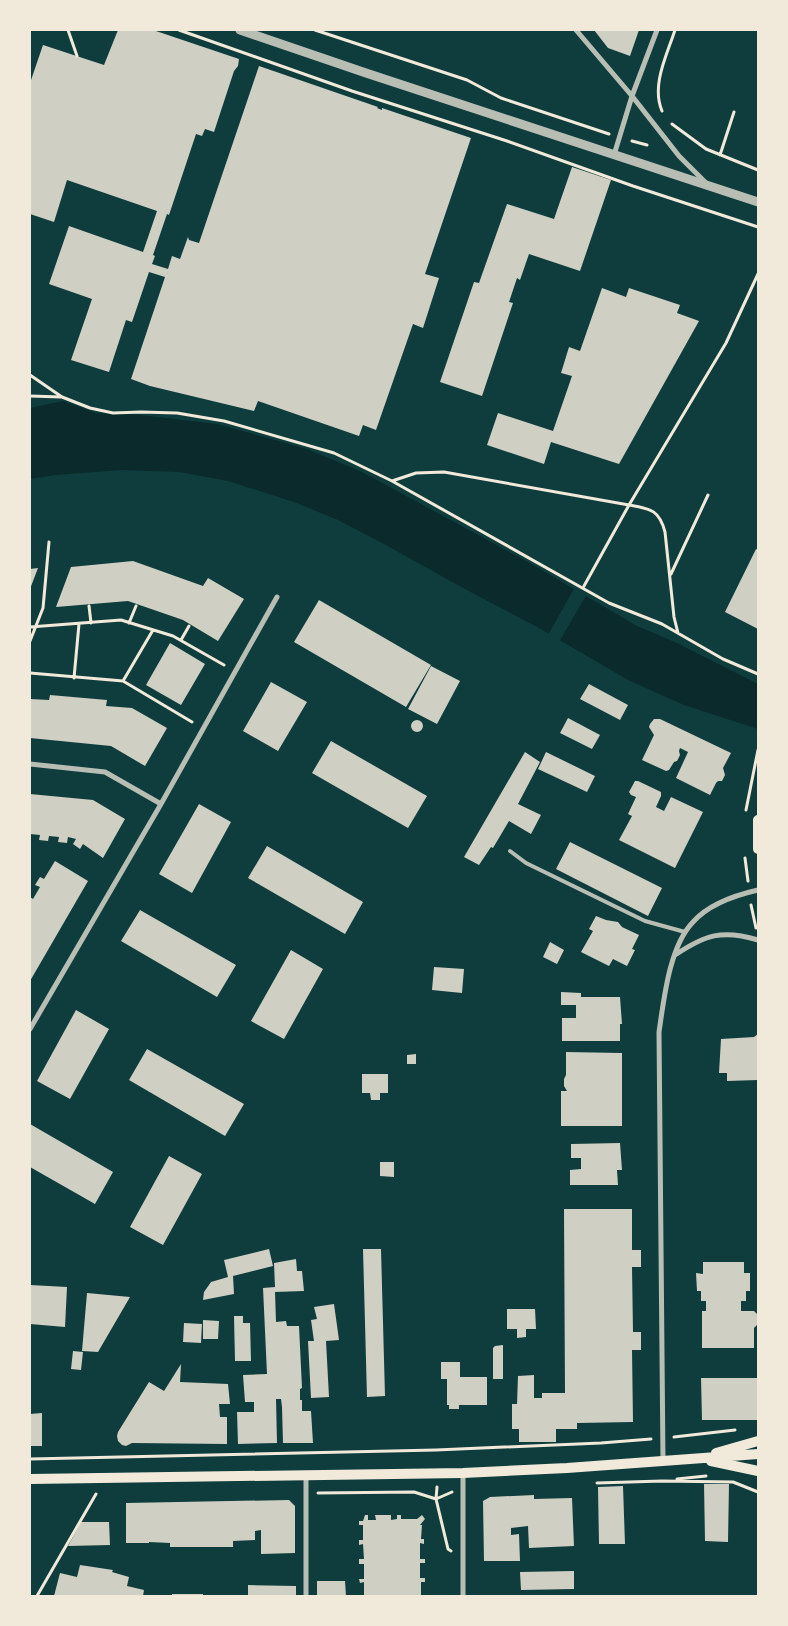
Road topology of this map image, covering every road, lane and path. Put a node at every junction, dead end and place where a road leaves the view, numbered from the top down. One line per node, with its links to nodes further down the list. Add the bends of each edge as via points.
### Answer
1 (68, 30): 8 (path)
2 (179, 30): 19 (path)
3 (240, 30): 14 (street)
4 (316, 30): 13 (path, via 467,80 501,98)
5 (576, 30): 9 (street)
6 (656, 30): 9 (street)
7 (675, 30): 11 (path, via 657,94 661,110)
8 (76, 56)
9 (632, 96): 13 (street); 17 (street, via 678,156)
10 (734, 112): 15 (path)
11 (666, 115)
12 (670, 120): 15 (path, via 706,149)
13 (619, 137): 14 (street)
14 (614, 155): 17 (street)
15 (720, 155): 16 (path)
16 (758, 170)
17 (706, 184): 18 (street)
18 (758, 202)
19 (758, 227)
20 (758, 274): 26 (path, via 726,343)
21 (30, 375): 23 (path)
22 (30, 396): 23 (path)
23 (62, 397): 24 (path, via 113,413 176,413 224,421 334,453)
24 (392, 481): 26 (path, via 416,472 444,472); 40 (path, via 609,603 662,624)
25 (708, 495): 28 (path)
26 (629, 505): 28 (path, via 646,508 662,520); 29 (path)
27 (49, 542): 38 (path, via 43,608)
28 (670, 574): 40 (path)
29 (584, 586)
30 (277, 597): 43 (street)
31 (90, 606): 33 (path)
32 (136, 606): 34 (path)
33 (91, 622): 34 (path, via 121,620); 35 (path)
34 (129, 623): 39 (path)
35 (79, 624): 38 (path); 46 (path)
36 (189, 626): 41 (path)
37 (30, 627): 38 (path)
38 (36, 627): 42 (path)
39 (154, 630): 41 (path); 47 (path)
40 (678, 634): 45 (path)
41 (181, 640): 43 (path)
42 (30, 641)
43 (235, 672): 48 (street)
44 (30, 673): 46 (path)
45 (758, 674)
46 (74, 678): 47 (path)
47 (123, 681): 48 (path)
48 (204, 728): 51 (street)
49 (758, 750): 52 (path)
50 (30, 764): 51 (street, via 105,772)
51 (161, 804): 60 (street)
52 (745, 813)
53 (758, 820): 54 (main road)
54 (758, 849)
55 (510, 851): 57 (lane, via 526,863 645,921)
56 (758, 890): 57 (street, via 714,906 701,914)
57 (685, 932): 59 (street)
58 (758, 940): 59 (street, via 743,935 711,936 695,942)
59 (675, 956): 62 (street, via 665,987 659,1032)
60 (30, 1029)
61 (743, 1429): 62 (path)
62 (662, 1438): 65 (path, via 436,1450); 67 (street)
63 (758, 1441): 66 (main road)
64 (758, 1454): 66 (main road)
65 (30, 1459)
66 (698, 1459): 67 (main road); 68 (main road)
67 (663, 1461): 69 (main road)
68 (758, 1471)
69 (463, 1473): 70 (main road); 76 (street)
70 (306, 1476): 71 (main road); 78 (street)
71 (32, 1481)
72 (595, 1483): 73 (path, via 733,1482)
73 (758, 1492)
74 (96, 1494): 77 (path)
75 (436, 1499): 76 (path, via 448,1549)
76 (463, 1561): 79 (street)
77 (37, 1596)
78 (306, 1596)
79 (464, 1596)

